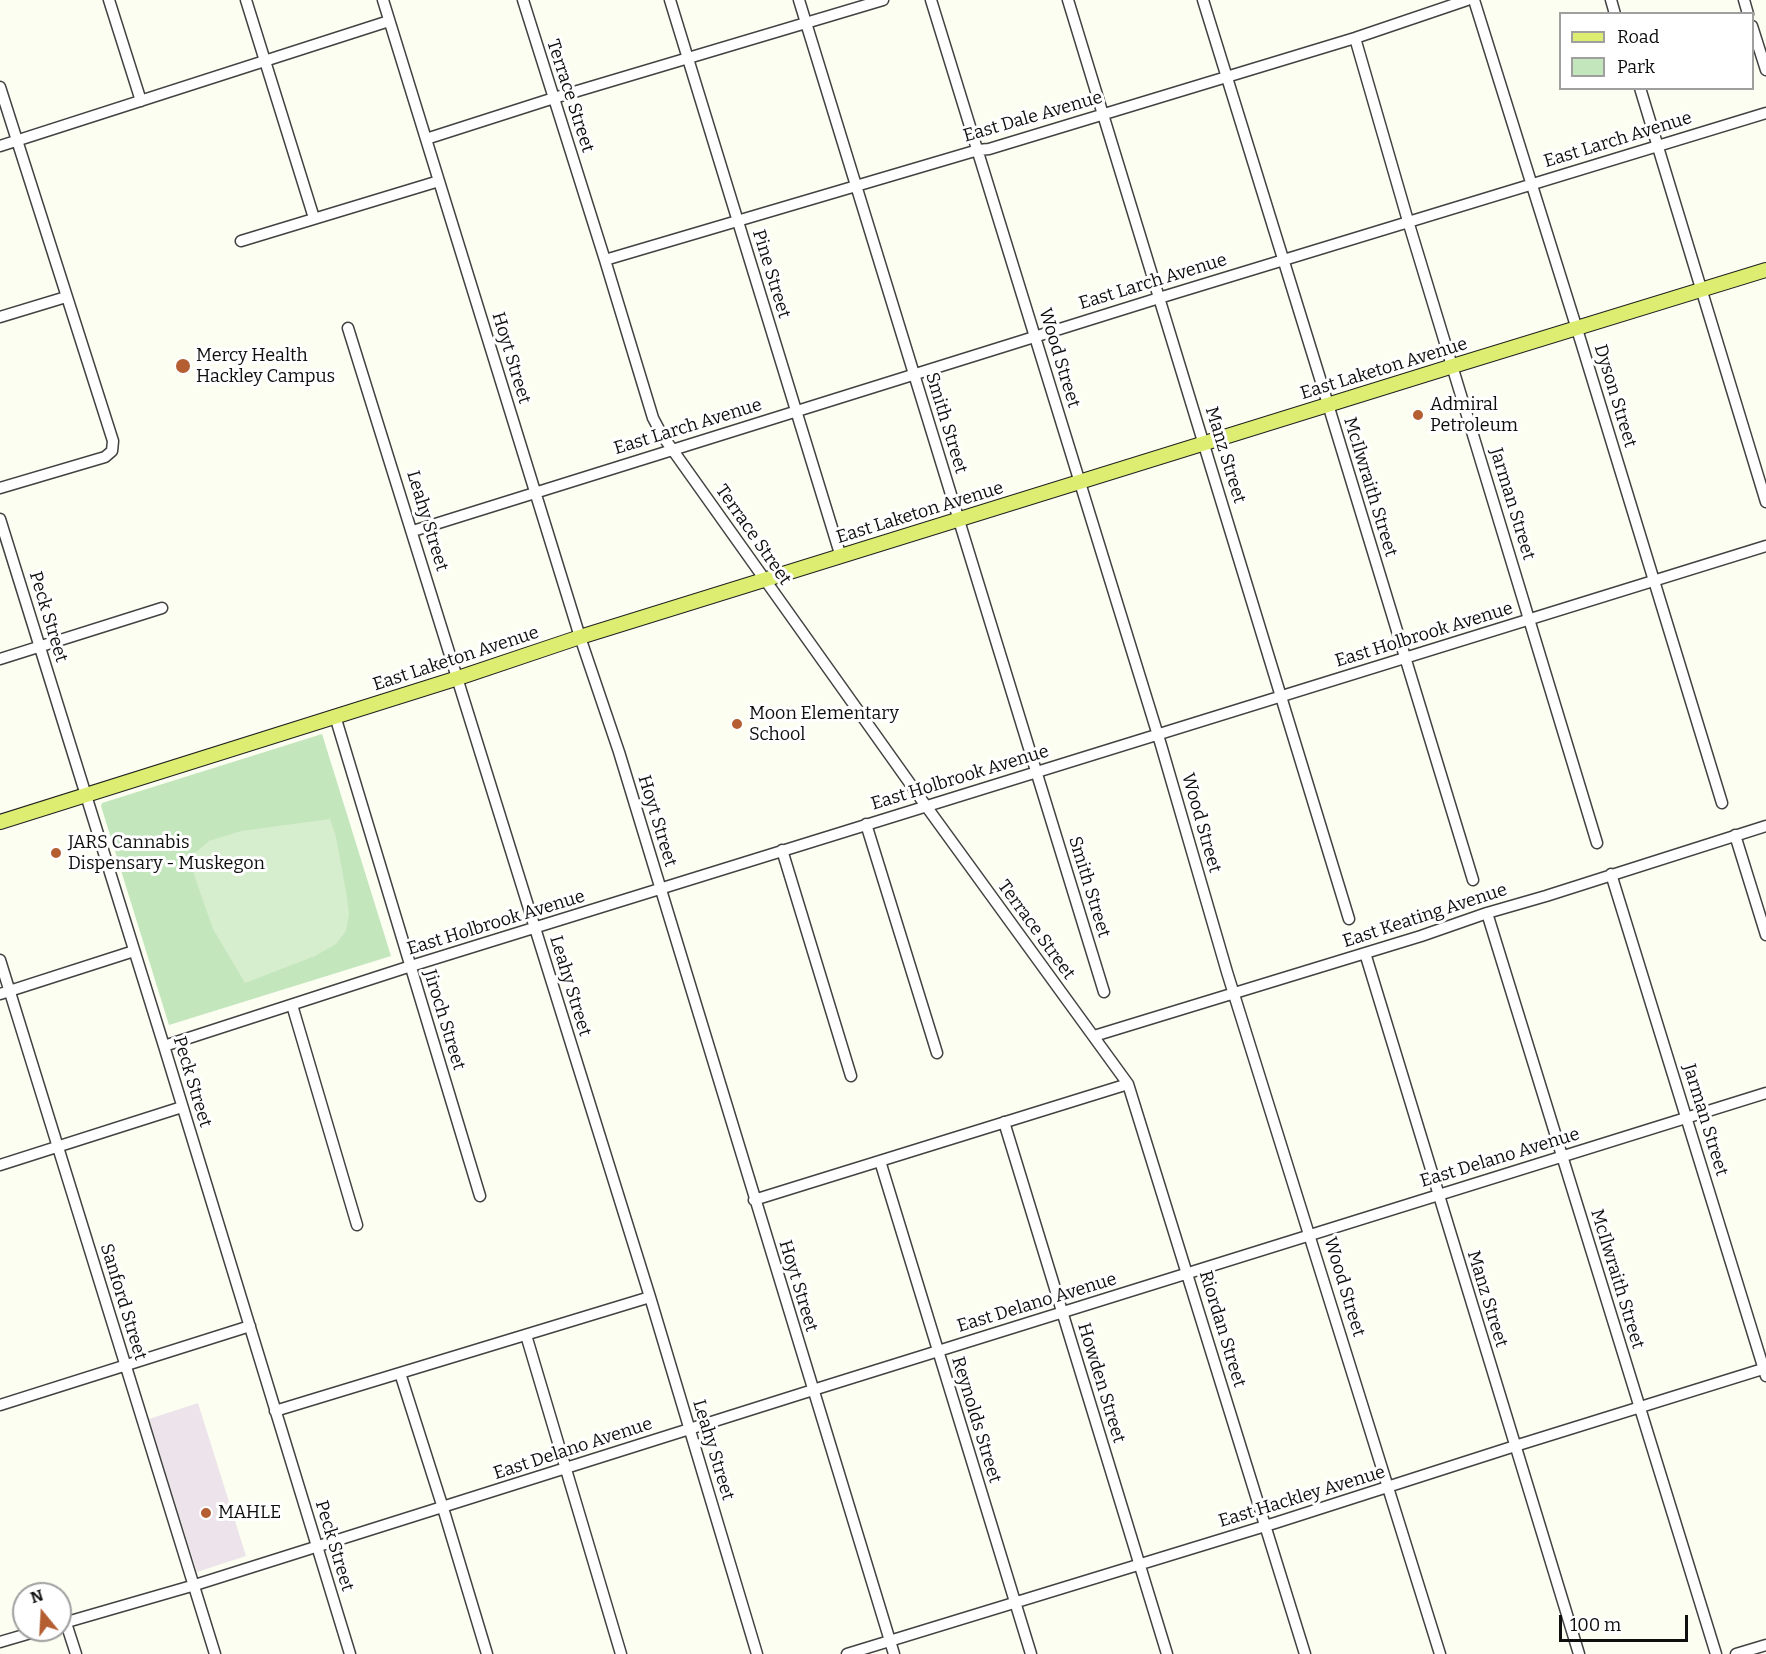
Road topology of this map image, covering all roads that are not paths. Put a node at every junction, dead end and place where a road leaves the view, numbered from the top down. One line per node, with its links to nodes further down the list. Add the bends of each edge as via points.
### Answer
1 (109, 0): 24 (street)
2 (246, 0): 18 (street)
3 (383, 0): 13 (street, Hoyt Street)
4 (523, 0): 23 (street, Terrace Street)
5 (670, 0): 17 (street, Pine Street)
6 (799, 0): 14 (street, Smith Street)
7 (883, 0): 14 (street)
8 (932, 0): 31 (street, Wood Street)
9 (1068, 0): 26 (street, Manz Street)
10 (1203, 0): 20 (street, McIlwraith Street)
11 (1467, 0): 16 (street, East Dale Avenue)
12 (1474, 0): 33 (street, Dyson Street)
13 (389, 21): 18 (street); 27 (street, Hoyt Street)
14 (806, 23): 17 (street); 34 (street, Smith Street)
15 (1754, 32): 19 (street)
16 (1354, 38): 20 (street, East Dale Avenue); 37 (street, Jarman Street)
17 (687, 58): 23 (street); 36 (street, Pine Street)
18 (266, 61): 24 (street); 35 (street)
19 (1766, 70)
20 (1227, 76): 26 (street, East Dale Avenue); 39 (street, McIlwraith Street)
21 (0, 87): 28 (street)
22 (1641, 90): 30 (street)
23 (554, 98): 27 (street); 40 (street, Terrace Street)
24 (141, 100): 28 (street)
25 (1766, 113): 30 (street, East Larch Avenue)
26 (1104, 114): 31 (street, East Dale Avenue); 44 (street, Manz Street)
27 (426, 139): 32 (street, Hoyt Street)
28 (17, 140): 29 (street); 43 (street)
29 (0, 146)
30 (1659, 146): 33 (street, East Larch Avenue); 42 (street)
31 (978, 150): 34 (street, East Dale Avenue); 48 (street, Wood Street)
32 (439, 181): 35 (street); 57 (street, Hoyt Street)
33 (1532, 183): 37 (street, East Larch Avenue); 47 (street, Dyson Street)
34 (855, 186): 36 (street, East Dale Avenue); 50 (street, Smith Street)
35 (314, 218): 38 (street)
36 (737, 221): 40 (street, East Dale Avenue); 52 (street, Pine Street)
37 (1408, 221): 39 (street, East Larch Avenue); 49 (street, Jarman Street)
38 (241, 241)
39 (1284, 259): 44 (street, East Larch Avenue); 51 (street, McIlwraith Street)
40 (605, 260): 54 (street, Terrace Street, via 652,418)
41 (1766, 270): 42 (main road, East Laketon Avenue)
42 (1702, 290): 47 (main road, East Laketon Avenue); 58 (street)
43 (66, 297): 45 (street); 56 (street, via 113,441 112,452)
44 (1159, 298): 48 (street, East Larch Avenue); 53 (street, Manz Street)
45 (0, 317)
46 (348, 328): 61 (street, Leahy Street)
47 (1577, 328): 49 (main road, East Laketon Avenue); 65 (street, Dyson Street)
48 (1035, 336): 50 (street, East Larch Avenue); 55 (street, Wood Street)
49 (1453, 366): 51 (main road, East Laketon Avenue); 67 (street, Jarman Street)
50 (913, 374): 52 (street, East Larch Avenue); 60 (street, Smith Street)
51 (1328, 405): 53 (main road, East Laketon Avenue); 70 (street, McIlwraith Street)
52 (796, 410): 54 (street, East Larch Avenue); 63 (street, Pine Street)
53 (1204, 443): 55 (main road, East Laketon Avenue); 73 (street, Manz Street)
54 (671, 450): 57 (street, East Larch Avenue); 64 (street, Terrace Street)
55 (1080, 483): 60 (main road, East Laketon Avenue); 75 (street, Wood Street)
56 (0, 488)
57 (536, 492): 61 (street, East Larch Avenue); 68 (street, Hoyt Street)
58 (1766, 502)
59 (0, 519): 69 (street, Peck Street)
60 (958, 520): 63 (main road, East Laketon Avenue); 76 (street, Smith Street)
61 (413, 531): 72 (street, Leahy Street)
62 (1766, 546): 65 (street, East Holbrook Avenue)
63 (841, 557): 64 (main road, East Laketon Avenue)
64 (765, 580): 68 (main road, East Laketon Avenue); 79 (street, Terrace Street)
65 (1654, 581): 67 (street, East Holbrook Avenue); 78 (street, Dyson Street)
66 (162, 608): 69 (street)
67 (1530, 620): 70 (street, East Holbrook Avenue); 84 (street, Jarman Street)
68 (580, 638): 72 (main road, East Laketon Avenue); 88 (street, Hoyt Street)
69 (40, 647): 71 (street); 77 (street, Peck Street)
70 (1405, 658): 73 (street, East Holbrook Avenue); 87 (street, McIlwraith Street)
71 (0, 660)
72 (458, 678): 74 (main road, East Laketon Avenue); 91 (street, Leahy Street)
73 (1281, 696): 75 (street, East Holbrook Avenue); 90 (street, Manz Street)
74 (335, 716): 77 (main road, East Laketon Avenue); 96 (street, Jiroch Street)
75 (1158, 735): 76 (street, East Holbrook Avenue); 99 (street, Wood Street)
76 (1036, 772): 79 (street, East Holbrook Avenue); 98 (street, Smith Street)
77 (87, 796): 80 (main road, East Laketon Avenue); 93 (street, Peck Street)
78 (1722, 803)
79 (926, 806): 81 (street, East Holbrook Avenue); 101 (street, Terrace Street)
80 (0, 822)
81 (866, 824): 85 (street, East Holbrook Avenue); 104 (street)
82 (1766, 826): 83 (street, East Keating Avenue)
83 (1735, 836): 86 (street, East Keating Avenue); 92 (street)
84 (1597, 843)
85 (782, 850): 88 (street, East Holbrook Avenue); 105 (street)
86 (1611, 874): 89 (street, East Keating Avenue); 109 (street, Jarman Street)
87 (1473, 880)
88 (660, 890): 91 (street, East Holbrook Avenue); 117 (street, Hoyt Street)
89 (1487, 913): 94 (street, East Keating Avenue); 112 (street, McIlwraith Street)
90 (1349, 919)
91 (534, 928): 96 (street, East Holbrook Avenue); 121 (street, Leahy Street)
92 (1766, 935)
93 (134, 951): 97 (street); 103 (street, Peck Street)
94 (1365, 953): 99 (street, East Keating Avenue); 115 (street, Manz Street)
95 (0, 960): 97 (street, Sanford Street)
96 (411, 966): 100 (street, East Holbrook Avenue); 116 (street, Jiroch Street)
97 (5, 992): 111 (street, Sanford Street)
98 (1104, 992)
99 (1234, 993): 102 (street, East Keating Avenue); 119 (street, Wood Street)
100 (292, 1005): 103 (street, East Holbrook Avenue); 118 (street)
101 (1085, 1025): 102 (street, Riordan Street)
102 (1094, 1036): 106 (street, Riordan Street)
103 (164, 1046): 108 (street, Peck Street)
104 (937, 1053)
105 (851, 1076)
106 (1128, 1084): 110 (street); 120 (street, Riordan Street)
107 (1766, 1093): 109 (street, East Delano Avenue)
108 (182, 1107): 111 (street); 123 (street, Peck Street)
109 (1686, 1117): 112 (street, East Delano Avenue); 127 (street, Jarman Street)
110 (1004, 1122): 113 (street); 122 (street, Howden Street)
111 (58, 1147): 114 (street); 126 (street, Sanford Street)
112 (1562, 1156): 115 (street, East Delano Avenue); 131 (street, McIlwraith Street)
113 (880, 1161): 117 (street); 125 (street, Reynolds Street)
114 (0, 1165)
115 (1438, 1194): 119 (street, East Delano Avenue); 134 (street, Manz Street)
116 (480, 1196)
117 (754, 1200): 129 (street, Hoyt Street)
118 (357, 1225)
119 (1310, 1234): 120 (street, East Delano Avenue); 136 (street, Wood Street)
120 (1187, 1274): 122 (street, East Delano Avenue); 138 (street, Riordan Street)
121 (650, 1297): 124 (street); 133 (street, Leahy Street)
122 (1062, 1313): 125 (street, East Delano Avenue); 140 (street, Howden Street)
123 (250, 1326): 126 (street); 132 (street, Peck Street)
124 (526, 1335): 128 (street); 135 (street)
125 (938, 1351): 129 (street, East Delano Avenue); 142 (street, Reynolds Street)
126 (125, 1365): 130 (street); 141 (street, Sanford Street)
127 (1765, 1371): 131 (street, East Hackley Avenue)
128 (400, 1373): 132 (street); 137 (street)
129 (813, 1390): 133 (street, East Delano Avenue); 144 (street, Hoyt Street)
130 (1, 1402)
131 (1640, 1407): 134 (street, East Hackley Avenue); 158 (street, McIlwraith Street)
132 (275, 1411): 139 (street, Peck Street)
133 (689, 1429): 135 (street, East Delano Avenue); 150 (street, Leahy Street)
134 (1515, 1446): 136 (street, East Hackley Avenue); 157 (street, Manz Street)
135 (566, 1468): 137 (street, East Delano Avenue); 149 (street)
136 (1389, 1487): 138 (street, East Hackley Avenue); 156 (street, Wood Street)
137 (443, 1508): 139 (street, East Delano Avenue); 148 (street)
138 (1265, 1526): 140 (street, East Hackley Avenue); 155 (street, Riordan Street)
139 (318, 1547): 141 (street, East Delano Avenue); 147 (street, Peck Street)
140 (1139, 1564): 142 (street, East Hackley Avenue); 154 (street, Howden Street)
141 (195, 1586): 143 (street, East Delano Avenue); 146 (street, Sanford Street)
142 (1015, 1603): 144 (street, East Hackley Avenue); 153 (street, Reynolds Street)
143 (72, 1620)
144 (890, 1641): 151 (street, East Hackley Avenue); 152 (street, Hoyt Street)
145 (1766, 1645): 159 (street)
146 (215, 1654)
147 (350, 1654)
148 (487, 1654)
149 (621, 1654)
150 (757, 1654)
151 (847, 1654)
152 (894, 1654)
153 (1030, 1654)
154 (1167, 1654)
155 (1305, 1654)
156 (1440, 1654)
157 (1579, 1654)
158 (1716, 1654)
159 (1736, 1654)

